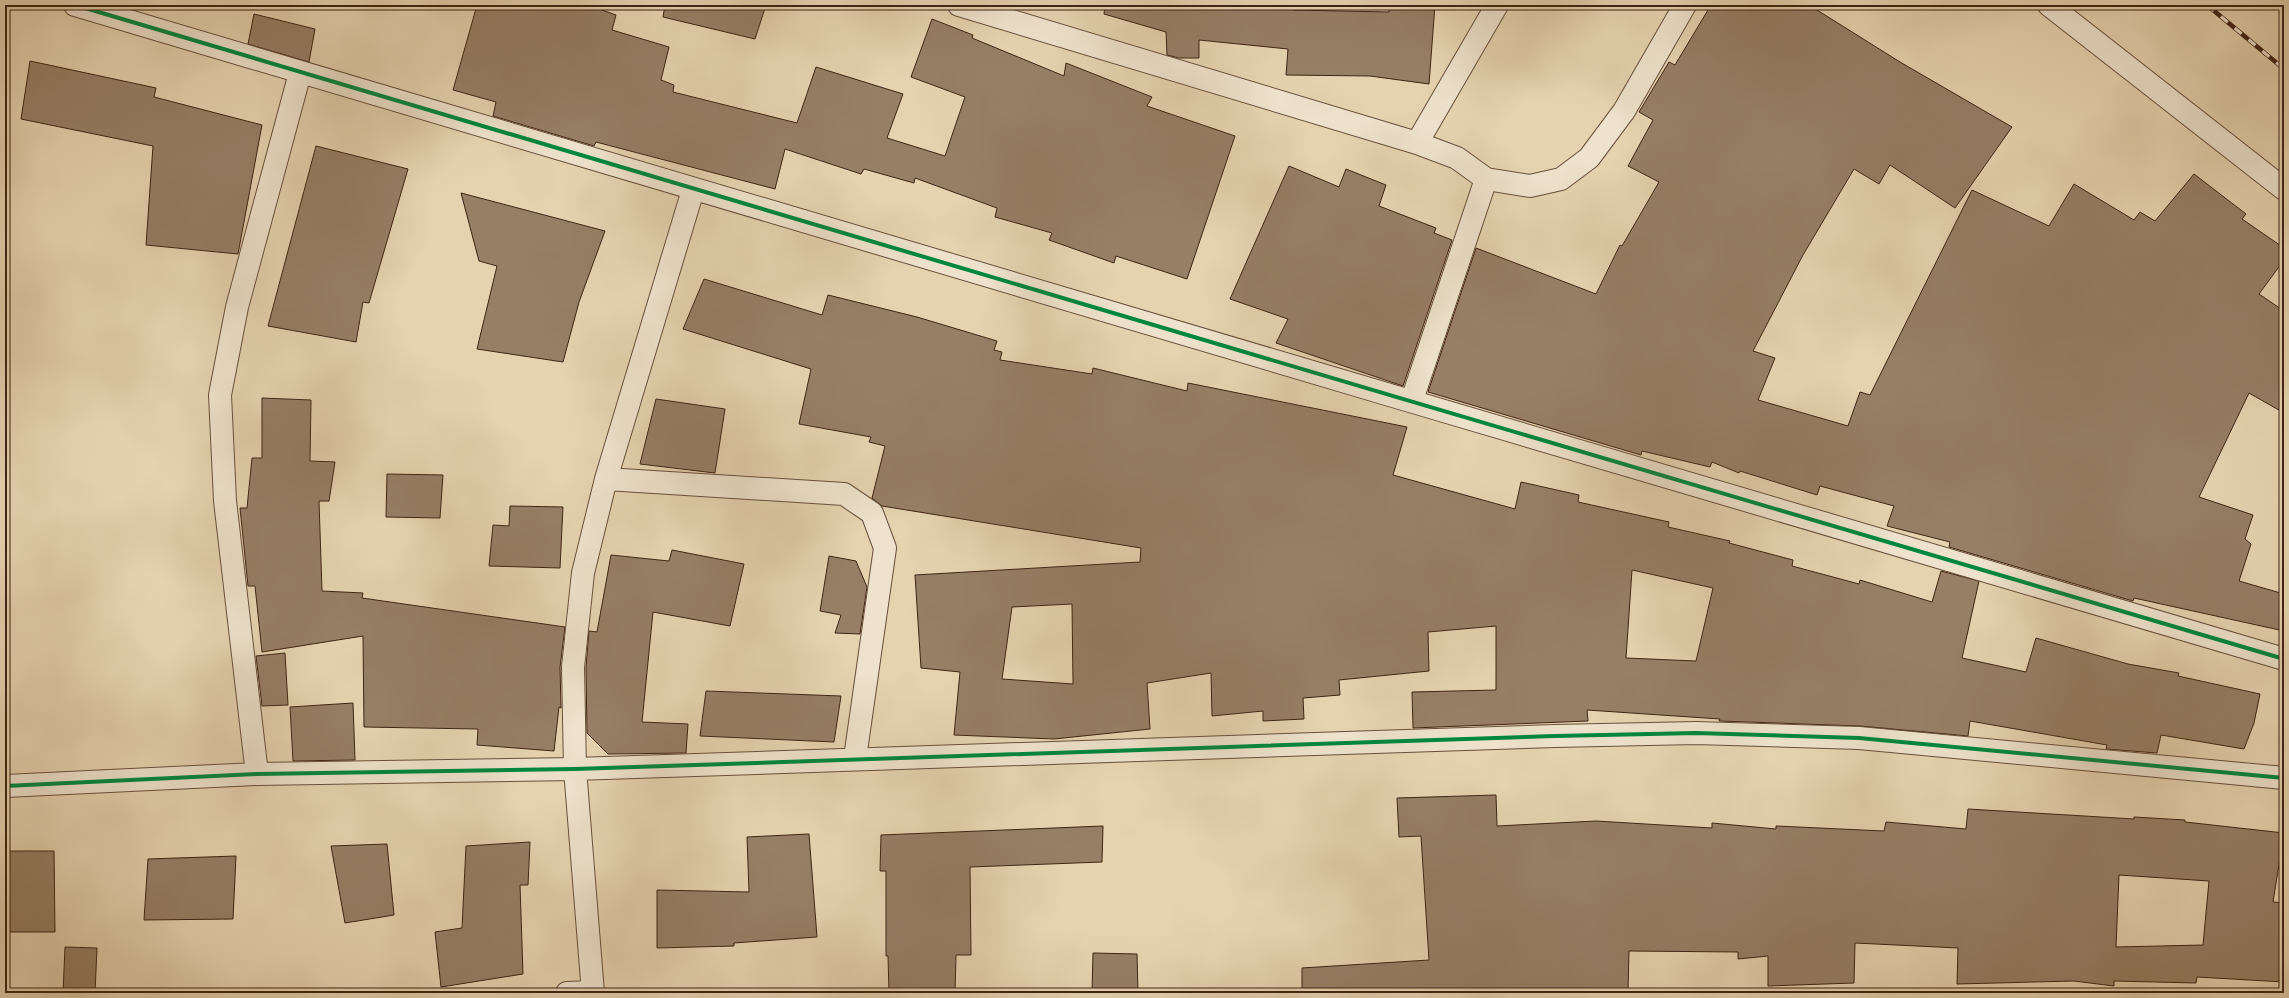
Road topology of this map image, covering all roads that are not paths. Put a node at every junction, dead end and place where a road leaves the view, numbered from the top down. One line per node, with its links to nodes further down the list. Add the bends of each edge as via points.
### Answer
1 (75, 5): 6 (street)
2 (959, 5): 7 (street)
3 (1497, 5): 7 (street)
4 (1685, 5): 8 (street, via 1624,111 1589,158 1561,179 1530,186)
5 (2050, 5): 9 (street)
6 (300, 73): 10 (street); 16 (street, via 237,307 220,395 225,501)
7 (1417, 143): 8 (street, via 1457,158)
8 (1486, 179): 11 (street)
9 (2284, 189)
10 (693, 190): 11 (street); 12 (street)
11 (1412, 400): 13 (street)
12 (606, 479): 14 (street, via 844,494 872,513 886,548); 15 (street, via 583,573 574,659)
13 (2284, 659)
14 (855, 758): 15 (street); 17 (street, via 1696,733 1859,738)
15 (575, 769): 16 (street); 19 (street)
16 (256, 774): 18 (street)
17 (2284, 778)
18 (5, 786)
19 (593, 992): 20 (street)
20 (567, 993)

